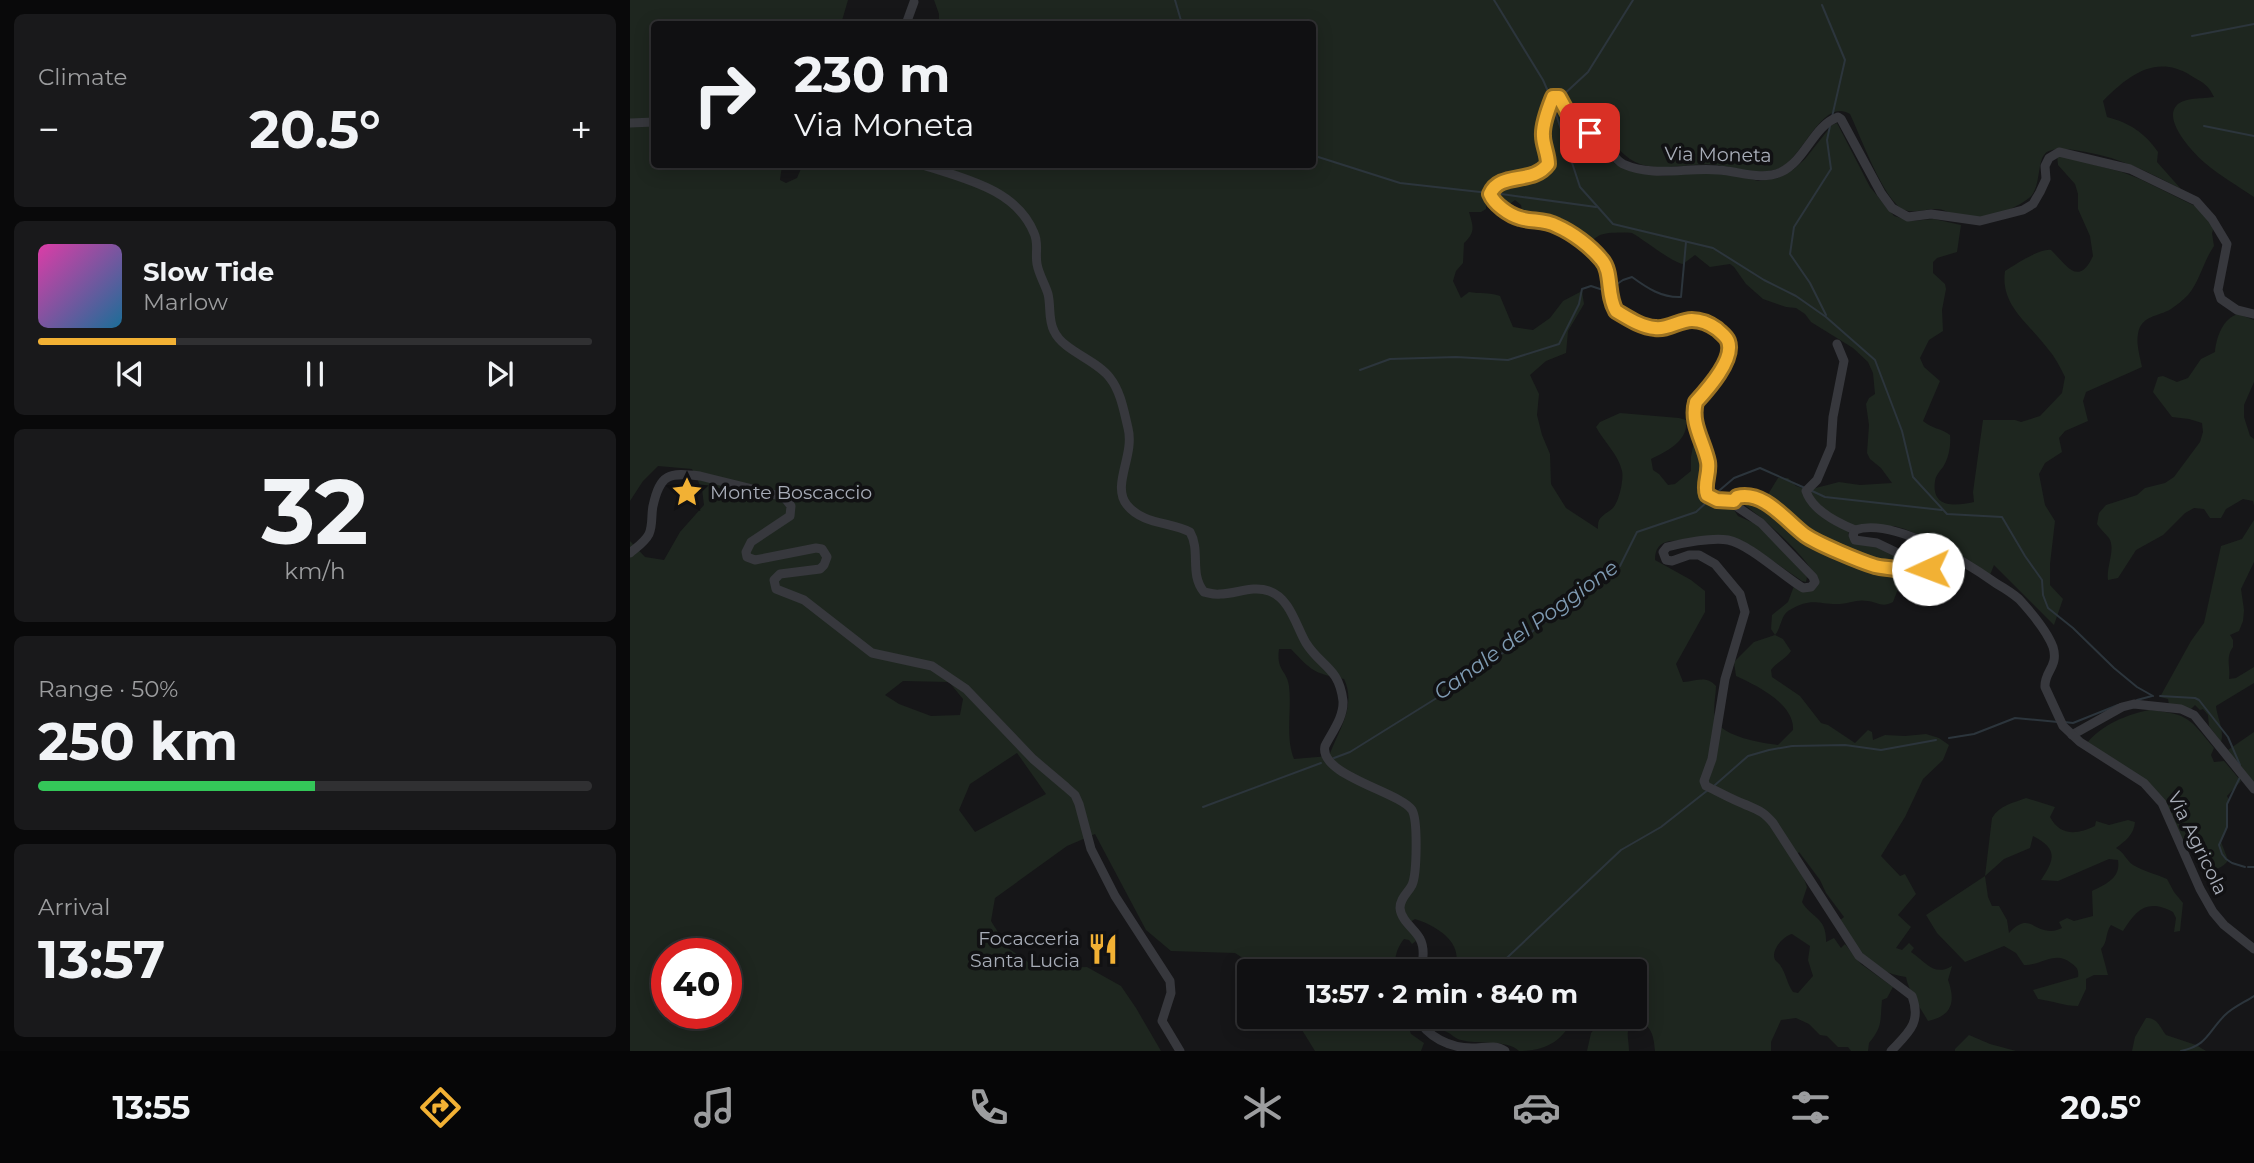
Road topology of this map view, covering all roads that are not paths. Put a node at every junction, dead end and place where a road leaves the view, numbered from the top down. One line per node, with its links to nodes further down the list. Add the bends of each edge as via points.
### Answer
1 (914, 2): 2 (street)
2 (907, 21)
3 (651, 122): 4 (street)
4 (630, 123)
5 (931, 168): 14 (street, via 997,191 1016,205 1030,224 1053,331 1104,371 1117,390 1130,437 1120,485 1127,505 1145,518 1190,532 1196,579 1204,592 1219,595 1256,589 1276,595 1296,618 1306,642 1338,679 1342,712 1325,747 1326,759 1407,805 1415,818 1413,883 1400,906 1422,941)
6 (2254, 314): 8 (street, Via Moneta, via 2236,310 2221,299 2218,290 2227,244 2205,210 2196,201 2130,169 2059,152 2049,158 2040,192 2023,210 1980,221 1930,214 1908,217 1892,208 1881,193 1838,117 1818,133 1801,158 1770,176 1711,169 1668,173 1623,164 1598,137 1576,128 1559,97 1551,103 1542,137 1548,164 1522,179 1501,181 1492,194 1521,219 1544,220 1586,244 1606,265 1616,311 1639,324 1662,328 1681,321 1710,324 1728,341 1723,367 1696,402 1695,417 1709,465 1705,491 1710,498)
7 (1837, 344): 9 (street, via 1844,361 1831,447 1817,480 1805,492 1824,512)
8 (1734, 501): 9 (street, via 1743,495 1766,504 1807,536 1853,558 1915,577 1928,575 1927,567 1877,544 1856,540); 18 (street, via 1773,535 1815,582 1803,588 1728,540 1680,544 1663,552 1667,560 1699,555 1715,564 1740,594 1745,612 1724,679 1712,759 1704,780 1706,786 1766,814 1859,956 1912,996 1913,1026)
9 (1855, 530): 11 (street, Via Agricola, via 1888,530 1913,537 1967,563 2018,598 2054,649 2054,666 2045,687)
10 (630, 553): 16 (street, via 651,531 653,506 667,477 700,476 784,497 791,506 790,516 751,542 747,557 755,561 822,549 827,557 820,569 780,574 774,580 776,589 804,600 872,653 932,666 966,689 1074,795 1091,849 1122,909 1170,981 1163,1021)
11 (2072, 735): 12 (street, via 2134,704 2181,709 2194,715); 13 (street, Via Agricola, via 2156,794 2213,912)
12 (2254, 789)
13 (2254, 949)
14 (1421, 959)
15 (1424, 1029): 17 (street, via 1443,1041)
16 (1180, 1051)
17 (1505, 1051)
18 (1891, 1051)

